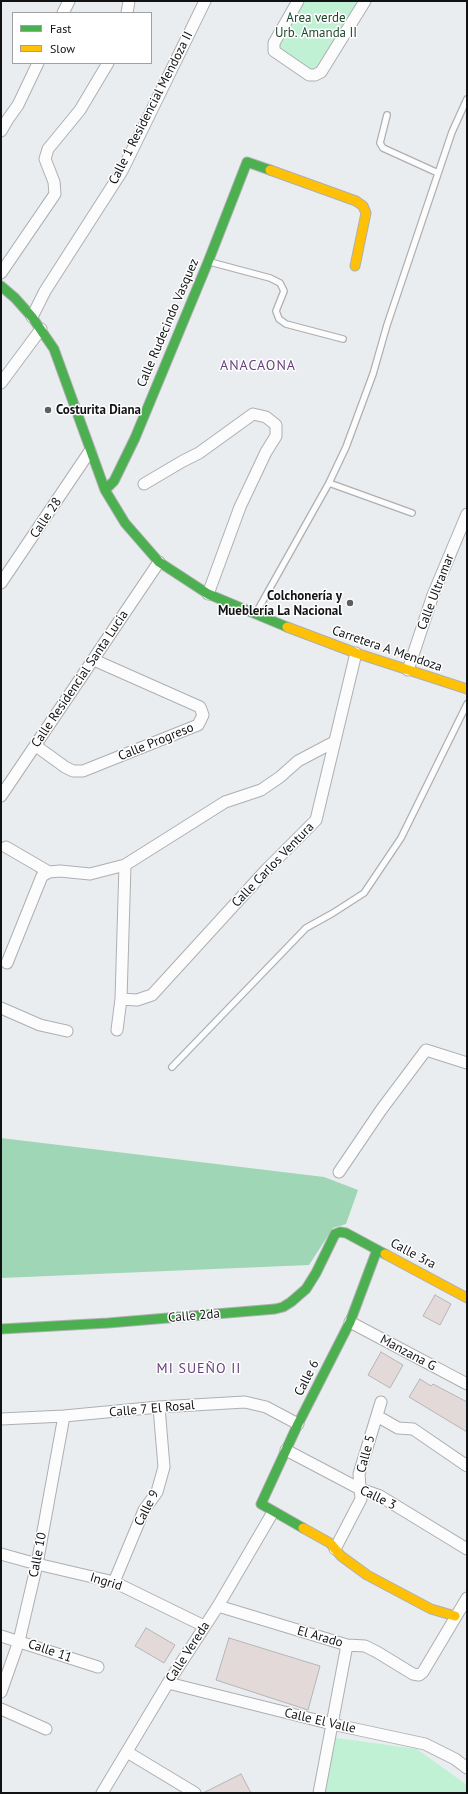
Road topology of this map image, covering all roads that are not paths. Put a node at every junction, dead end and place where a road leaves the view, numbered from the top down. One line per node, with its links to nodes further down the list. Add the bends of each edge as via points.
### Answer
1 (68, 1): 6 (street)
2 (129, 1): 7 (street)
3 (205, 1): 18 (street, Calle 1 Residencial Mendoza II, via 122,171 45,290)
4 (298, 1): 5 (street, via 274,43 274,51 309,75 321,72)
5 (366, 1)
6 (63, 12)
7 (127, 12)
8 (38, 64): 12 (street, via 18,105)
9 (107, 64): 16 (street, via 80,110 48,149 45,159 54,182 55,194)
10 (467, 99): 13 (lane)
11 (387, 115): 13 (lane, via 380,143 383,148)
12 (1, 131)
13 (438, 173): 23 (lane, via 373,374 346,447)
14 (208, 262): 15 (street, Calle Rudecindo Vasquez, via 247,162 356,201 363,206 366,213); 20 (lane, via 280,283 284,291 276,311 279,319 286,324); 25 (street, Calle Rudecindo Vasquez, via 123,464 114,481)
15 (355, 266)
16 (1, 273)
17 (1, 286): 18 (street, Carretera A Mendoza)
18 (32, 317): 19 (street, Carretera A Mendoza)
19 (41, 329): 21 (street); 22 (street, Carretera A Mendoza, via 54,348)
20 (343, 339)
21 (1, 383)
22 (90, 451): 25 (street, Carretera A Mendoza); 29 (street, Calle 28)
23 (329, 483): 26 (lane); 31 (lane)
24 (144, 484): 30 (street, via 199,454 253,414 266,417 276,425 276,436 240,507)
25 (105, 490): 28 (street, Carretera A Mendoza, via 125,523)
26 (412, 513)
27 (467, 514): 34 (street, Calle Ultramar, via 433,595)
28 (159, 562): 30 (street, Carretera A Mendoza); 33 (street, Calle Residencial Santa Lucia)
29 (1, 583)
30 (208, 594): 31 (street, Carretera A Mendoza)
31 (255, 615): 32 (street, Carretera A Mendoza)
32 (356, 653): 34 (street, Carretera A Mendoza); 37 (street, Calle Carlos Ventura)
33 (94, 660): 38 (street, Calle Residencial Santa Lucia); 38 (street, Calle Progreso, via 200,707 203,715 198,724 83,771 65,768)
34 (408, 670): 35 (street, Carretera A Mendoza)
35 (467, 689)
36 (467, 704): 49 (lane, via 401,838 364,893 306,928)
37 (334, 742): 41 (street, via 298,761 261,790 225,802); 44 (street, Calle Carlos Ventura, via 316,820 267,869 152,995 137,1000)
38 (36, 746): 39 (street, Calle Residencial Santa Lucia)
39 (1, 796)
40 (6, 847): 42 (street)
41 (125, 865): 42 (street, via 90,874); 44 (street)
42 (49, 872): 43 (street, via 42,876)
43 (7, 963)
44 (121, 999): 46 (street)
45 (1, 1008): 47 (street, via 40,1025)
46 (117, 1030)
47 (67, 1031)
48 (467, 1063): 50 (street, via 426,1050)
49 (172, 1067)
50 (339, 1172)
51 (346, 1233): 52 (street, Calle 3ra); 55 (street, Calle 2da, via 336,1234 306,1289 283,1307 108,1323)
52 (377, 1250): 53 (street, Calle 3ra); 54 (street, Calle 6)
53 (467, 1298)
54 (350, 1322): 56 (street, Manzana G); 62 (street, Calle 6)
55 (1, 1329)
56 (467, 1384)
57 (380, 1402): 60 (street, Calle 5)
58 (159, 1407): 59 (street, Calle 7 El Rosal); 62 (street, Calle 7 El Rosal, via 245,1402 266,1407); 71 (street, Calle 9, via 164,1467 157,1492 144,1510)
59 (64, 1416): 61 (street, Calle 7 El Rosal); 70 (street, Calle 10)
60 (377, 1416): 64 (street, via 398,1428 413,1429); 65 (street, Calle 5, via 359,1474)
61 (1, 1419)
62 (298, 1424): 63 (street, Calle 6)
63 (286, 1450): 65 (street, Calle 3); 66 (street, Calle 6, via 261,1503)
64 (467, 1466)
65 (360, 1489): 67 (street, Calle 5, via 361,1499); 68 (street, Calle 3, via 380,1496)
66 (273, 1512): 67 (street, via 330,1543); 73 (street, Calle Vereda)
67 (336, 1549): 74 (street, via 341,1556 367,1575 431,1609)
68 (467, 1549)
69 (1, 1554): 70 (street, Ingrid)
70 (36, 1564): 71 (street, Ingrid); 77 (street, Calle 10)
71 (114, 1582): 75 (street, Ingrid)
72 (467, 1598): 74 (street)
73 (218, 1606): 75 (street, Calle Vereda); 78 (street, El Arado)
74 (455, 1616): 78 (street, El Arado, via 419,1675 365,1646)
75 (204, 1626): 80 (street, Calle Vereda)
76 (1, 1636): 77 (street, Calle 11)
77 (19, 1641): 79 (street, Calle 11); 81 (street, Calle 10)
78 (347, 1645): 83 (street)
79 (98, 1667)
80 (168, 1683): 83 (street, Calle El Valle); 85 (street, Calle Vereda)
81 (1, 1692)
82 (1, 1708): 84 (street)
83 (332, 1724): 86 (street, Calle El Valle, via 425,1744); 89 (street)
84 (46, 1730)
85 (127, 1752): 87 (street, Calle Vereda); 88 (street)
86 (467, 1768)
87 (102, 1793)
88 (195, 1793)
89 (319, 1793)

